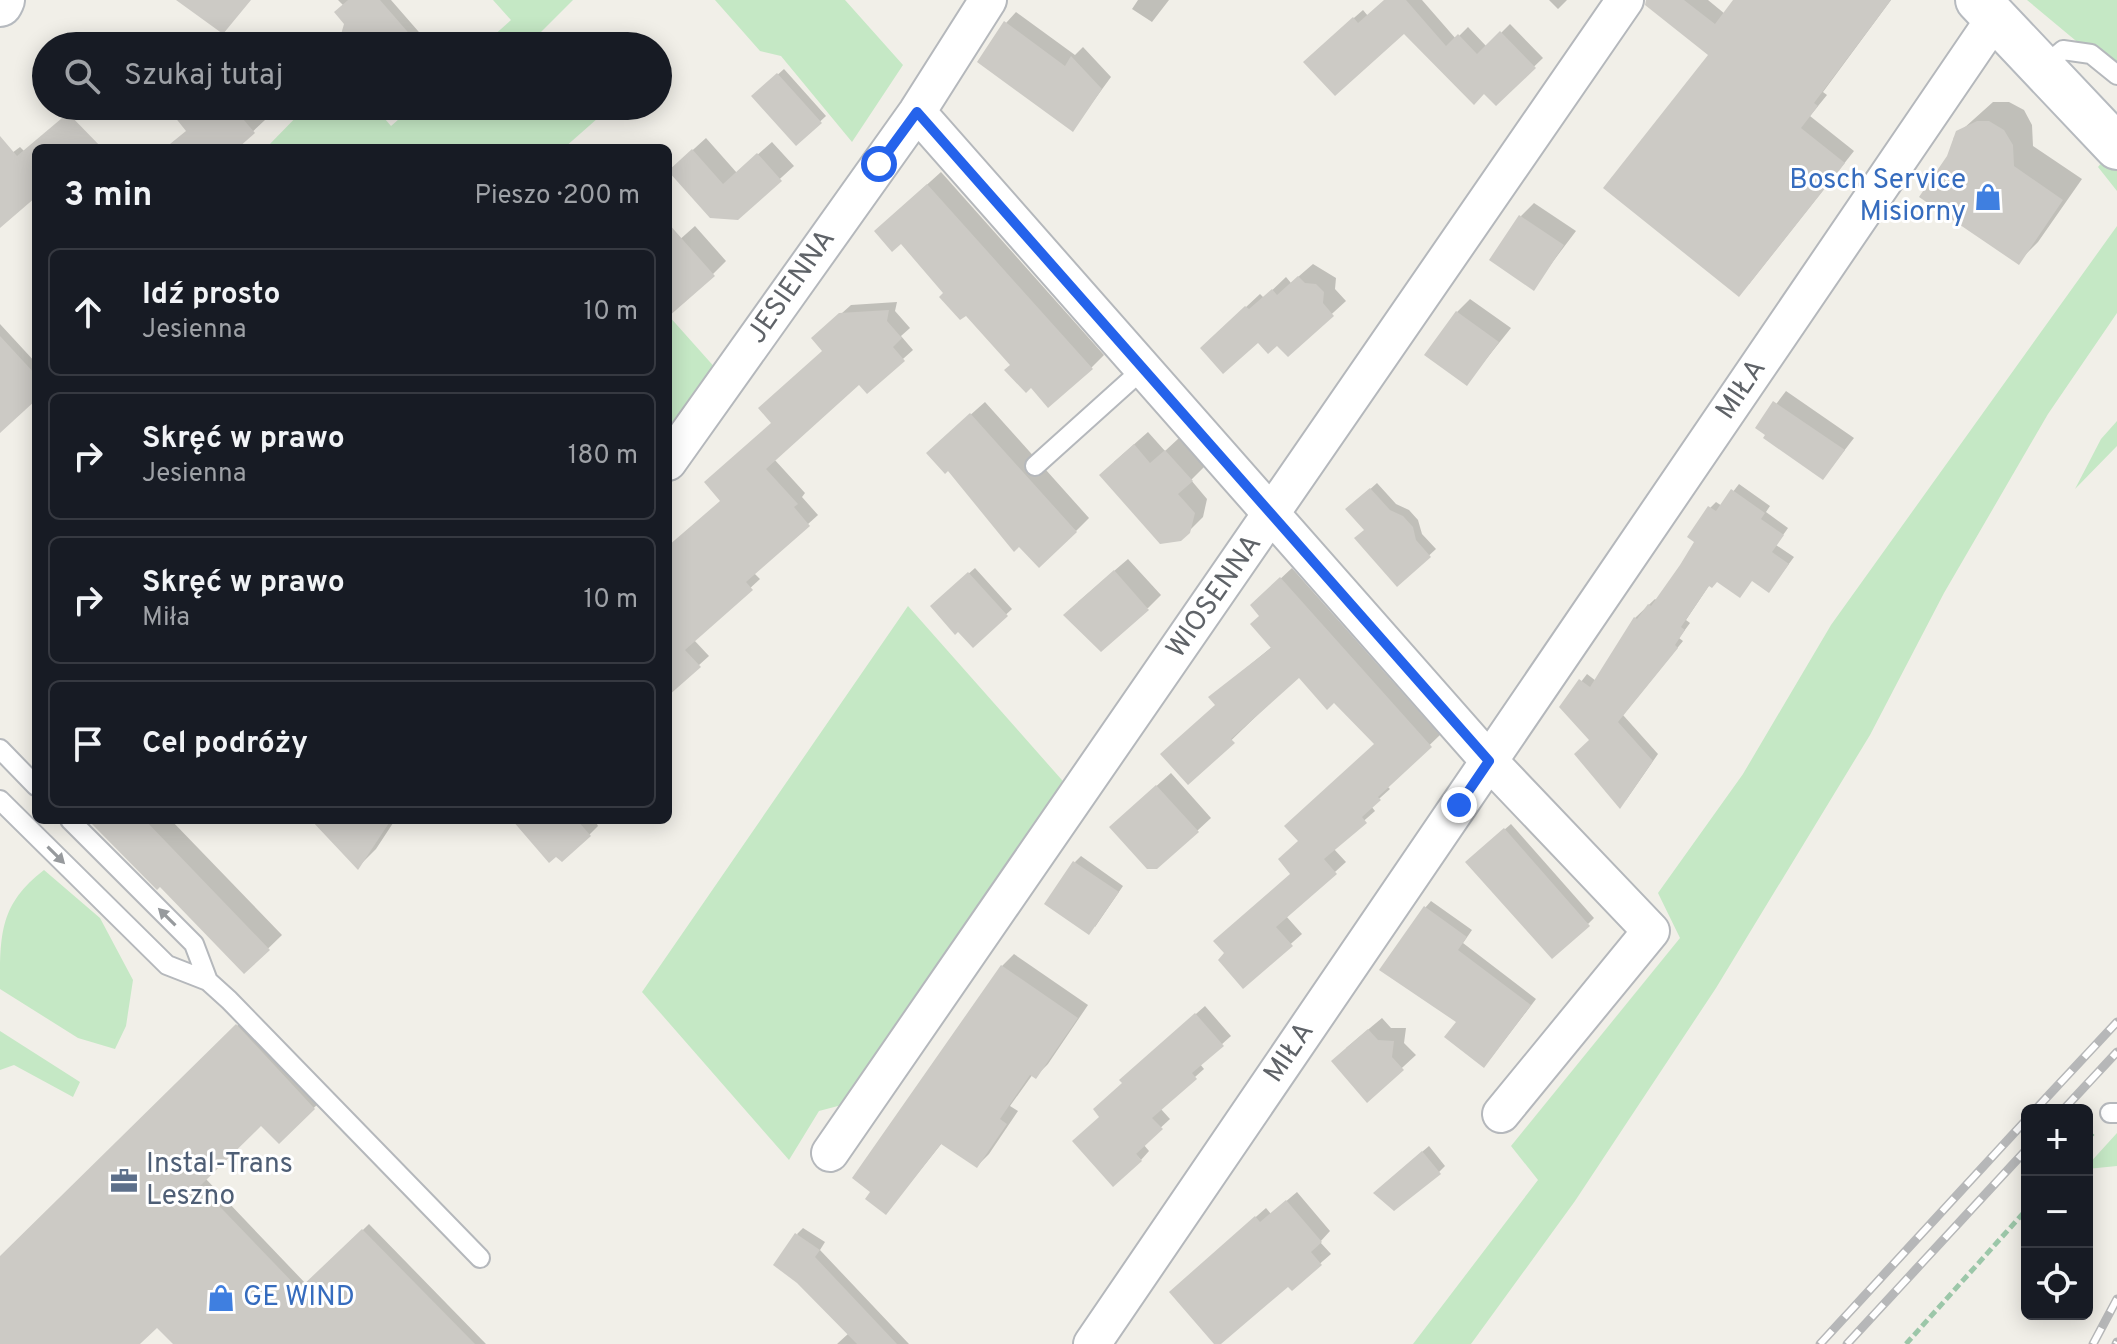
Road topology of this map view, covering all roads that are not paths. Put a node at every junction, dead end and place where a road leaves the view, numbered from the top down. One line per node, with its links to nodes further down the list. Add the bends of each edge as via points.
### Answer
1 (988, 0): 6 (street, JESIENNA)
2 (1625, 0): 11 (street, WIOSENNA)
3 (1986, 9): 4 (main road); 13 (street, MIŁA)
4 (2042, 68): 5 (lane, via 2063,50 2091,54); 7 (main road)
5 (2117, 75)
6 (917, 112): 8 (street); 9 (street, JESIENNA)
7 (2117, 147)
8 (1144, 368): 10 (lane); 11 (street)
9 (672, 456)
10 (1035, 466)
11 (1274, 513): 13 (street); 19 (street, WIOSENNA)
12 (0, 749): 14 (lane)
13 (1489, 761): 18 (street, via 1651,931); 21 (street, MIŁA)
14 (32, 782)
15 (0, 800): 17 (lane, one-way to 17, via 167,965)
16 (74, 824): 17 (lane, one-way to 16, via 194,944)
17 (208, 981): 20 (lane)
18 (1501, 1114)
19 (830, 1153)
20 (480, 1258)
21 (1092, 1344)

